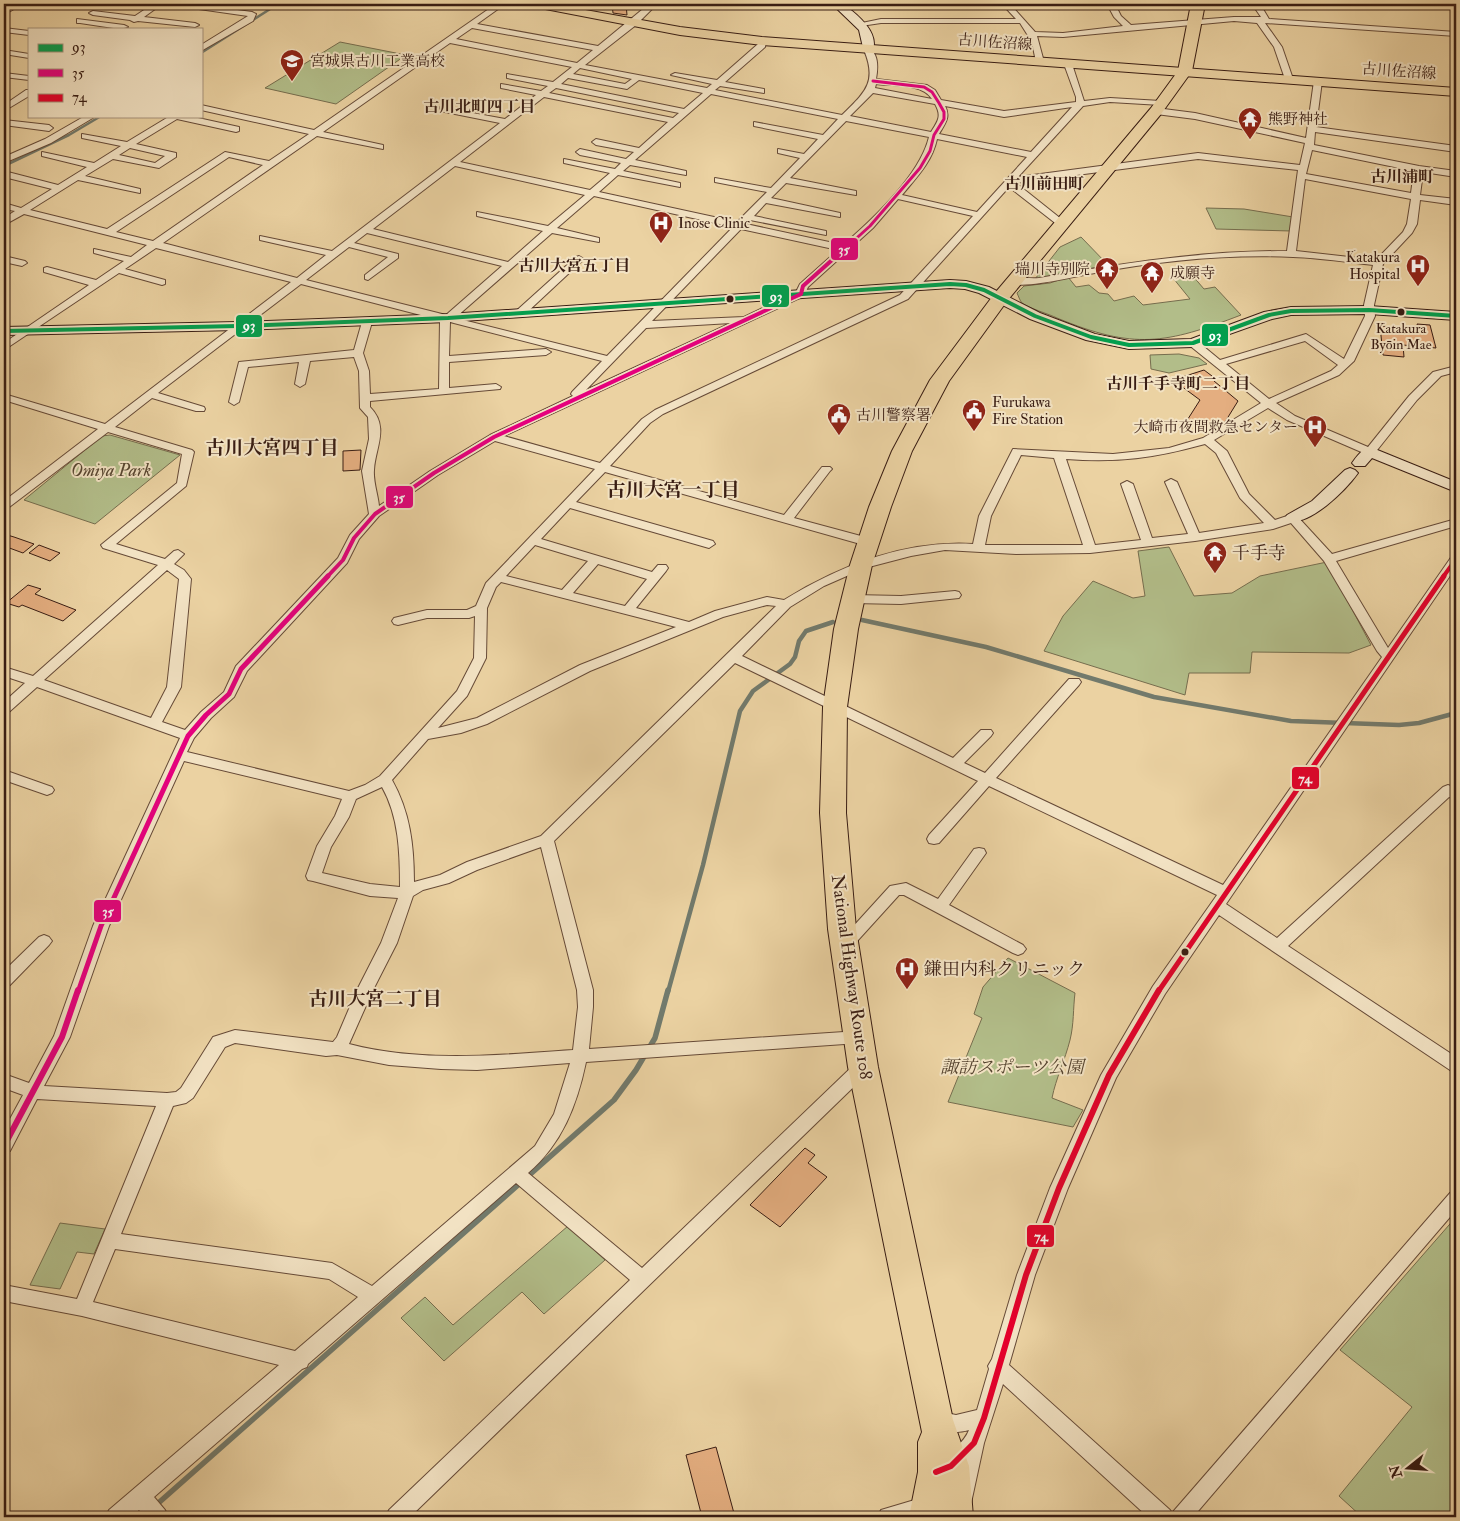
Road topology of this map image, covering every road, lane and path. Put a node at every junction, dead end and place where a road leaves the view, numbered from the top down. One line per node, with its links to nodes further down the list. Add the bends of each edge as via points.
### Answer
1 (18, 4): 11 (street)
2 (158, 4): 14 (street)
3 (178, 4): 30 (street, via 252,14 250,19)
4 (501, 4): 21 (street)
5 (535, 4): 18 (main road, 古川佐沼線)
6 (653, 4): 18 (street)
7 (836, 4): 19 (street)
8 (1006, 4): 17 (street)
9 (1111, 4): 23 (street)
10 (1256, 4): 15 (street)
11 (4, 12)
12 (93, 12): 14 (street)
13 (1196, 13): 15 (street); 23 (street); 38 (highway, National Highway Route 108)
14 (137, 18): 20 (street); 22 (street)
15 (1262, 20): 27 (street); 45 (street, via 1278,47)
16 (80, 21): 22 (street)
17 (1023, 21): 19 (street, via 881,21); 26 (street)
18 (633, 23): 29 (main road, 古川佐沼線); 31 (street)
19 (861, 24): 32 (street)
20 (195, 25)
21 (470, 25): 28 (street); 31 (street)
22 (122, 28)
23 (1129, 28): 26 (street, via 1063,35)
24 (4, 30): 25 (street)
25 (28, 33)
26 (1034, 34): 35 (street)
27 (1456, 34)
28 (448, 40): 37 (street); 77 (street)
29 (762, 42): 32 (main road, 古川佐沼線); 47 (street)
30 (202, 48)
31 (599, 50): 37 (street)
32 (868, 50): 35 (main road, 古川佐沼線); 50 (street, via 874,64)
33 (4, 52): 34 (street)
34 (28, 56)
35 (1040, 62): 36 (main road, 古川佐沼線)
36 (1068, 64): 38 (main road, 古川佐沼線); 60 (street)
37 (578, 66): 42 (street); 44 (street)
38 (1185, 71): 45 (main road, 古川佐沼線); 61 (highway, National Highway Route 108)
39 (4, 75): 43 (street)
40 (676, 75): 47 (street)
41 (510, 76): 48 (street)
42 (566, 76): 44 (street, via 627,87); 48 (street)
43 (28, 78)
44 (637, 78): 52 (street)
45 (1289, 79): 46 (main road, 古川佐沼線)
46 (1318, 81): 53 (main road, 古川佐沼線); 76 (street)
47 (718, 83): 51 (street); 52 (street)
48 (554, 85): 55 (street); 65 (street)
49 (504, 86): 55 (street)
50 (872, 86): 59 (street); 59 (street, via 920,85 932,92); 69 (street)
51 (761, 91)
52 (709, 92): 65 (street); 69 (street)
53 (1456, 92)
54 (28, 93): 57 (street)
55 (542, 94): 70 (street); 72 (street)
56 (4, 98): 57 (street)
57 (17, 100): 58 (street); 64 (street)
58 (28, 101)
59 (939, 103): 60 (street, via 1004,114); 78 (street, via 944,120)
60 (1080, 104): 61 (street, via 1110,100); 90 (street)
61 (1159, 107): 82 (street); 99 (highway, National Highway Route 108)
62 (202, 108): 77 (street)
63 (443, 108): 72 (street)
64 (4, 109)
65 (686, 112): 70 (street)
66 (88, 118): 93 (street, via 48,141)
67 (173, 118): 83 (street)
68 (185, 118): 75 (street)
69 (844, 118): 78 (street); 80 (street)
70 (675, 121): 86 (street)
71 (4, 122): 74 (street)
72 (507, 122): 96 (street)
73 (757, 124): 80 (street)
74 (49, 128)
75 (236, 129)
76 (1312, 129): 82 (street); 85 (street)
77 (315, 133): 84 (street); 97 (street)
78 (934, 135): 90 (street); 116 (street, via 930,151 920,168)
79 (85, 136): 83 (street)
80 (825, 138): 92 (street)
81 (596, 142): 86 (street)
82 (1310, 144): 100 (street); 102 (street)
83 (129, 145): 91 (street); 91 (street, via 173,155 156,166)
84 (380, 147)
85 (1456, 149)
86 (642, 151): 95 (street)
87 (580, 152): 95 (street)
88 (781, 152): 92 (street)
89 (45, 154): 98 (street)
90 (1033, 155): 109 (street)
91 (112, 156): 98 (street)
92 (807, 156): 108 (street)
93 (4, 160)
94 (567, 160): 101 (street)
95 (630, 162): 101 (street); 103 (street)
96 (453, 163): 115 (street); 129 (street)
97 (270, 164): 131 (street, via 228,154); 136 (street)
98 (95, 166): 106 (street)
99 (1108, 168): 102 (street, via 1198,156); 109 (street); 127 (highway, National Highway Route 108)
100 (1419, 169): 105 (street); 117 (street)
101 (617, 172): 110 (street); 115 (street)
102 (1302, 172): 117 (street); 140 (street)
103 (683, 173)
104 (4, 174): 111 (street)
105 (1456, 174)
106 (77, 177): 111 (street); 112 (street)
107 (718, 180): 113 (street)
108 (784, 180): 113 (street); 114 (street)
109 (1010, 181): 123 (street); 127 (street)
110 (677, 185)
111 (60, 188): 121 (street)
112 (137, 191)
113 (773, 191): 118 (street)
114 (853, 193)
115 (594, 194): 128 (street); 130 (street)
116 (896, 196): 123 (street); 137 (street)
117 (1416, 198): 119 (street); 145 (street, via 1408,233)
118 (765, 200): 124 (street); 125 (street)
119 (1456, 202)
120 (4, 206): 121 (street)
121 (22, 210): 126 (street); 131 (street)
122 (480, 214): 130 (street)
123 (979, 215): 153 (street)
124 (837, 216)
125 (748, 217): 128 (street); 132 (street)
126 (4, 222)
127 (1062, 224): 154 (highway, National Highway Route 108)
128 (740, 226): 137 (street); 156 (street)
129 (365, 230): 135 (street); 146 (street)
130 (552, 230): 134 (street); 146 (street)
131 (108, 233): 136 (street)
132 (823, 233)
133 (263, 238): 139 (street)
134 (596, 240)
135 (346, 244): 139 (street); 149 (street, via 395,256)
136 (154, 245): 143 (street); 150 (street)
137 (846, 249): 155 (street, via 803,286)
138 (97, 250): 143 (street)
139 (332, 254): 150 (street)
140 (1291, 254): 145 (street); 154 (street, via 1169,258 1036,281)
141 (4, 259): 144 (street)
142 (579, 259): 158 (street)
143 (133, 260): 148 (street)
144 (22, 263)
145 (1378, 263): 157 (street)
146 (510, 266): 160 (street)
147 (47, 270): 152 (street)
148 (117, 270): 151 (street); 152 (street)
149 (368, 277)
150 (297, 281): 160 (street); 164 (street)
151 (162, 282)
152 (98, 284): 166 (street)
153 (913, 288): 154 (street, via 950,284); 155 (street); 192 (street, via 904,297 659,412 646,421)
154 (1008, 290): 167 (street, via 1018,308 1058,326 1111,342 1148,346); 206 (highway, National Highway Route 108, via 940,380 902,451)
155 (801, 294): 156 (street); 161 (street)
156 (663, 305): 158 (street); 163 (street)
157 (1369, 310): 159 (street); 167 (street, via 1291,310); 175 (street, via 1370,316 1350,359)
158 (519, 314): 160 (street)
159 (1456, 316)
160 (448, 318): 162 (street); 172 (street, via 444,322); 173 (street)
161 (750, 318): 163 (street); 183 (street)
162 (366, 322): 164 (street); 170 (street)
163 (643, 325): 173 (street)
164 (238, 326): 166 (street); 180 (street)
165 (4, 331): 166 (street)
166 (28, 331): 168 (street)
167 (1193, 343): 174 (street)
168 (4, 347)
169 (546, 352): 172 (street)
170 (358, 353): 171 (street); 182 (street, via 364,371)
171 (305, 358): 177 (street); 184 (street, via 243,364)
172 (444, 359): 179 (street)
173 (610, 360): 183 (street)
174 (1220, 363): 175 (street, via 1306,337); 185 (street)
175 (1344, 364): 185 (street, via 1334,373)
176 (1456, 369): 191 (street, via 1444,371 1431,380)
177 (300, 384)
178 (496, 388): 179 (street)
179 (444, 392): 182 (street)
180 (150, 394): 186 (street); 187 (street)
181 (4, 397): 187 (street)
182 (365, 398): 199 (street, via 365,408 373,416 375,439 368,471)
183 (570, 400): 188 (street)
184 (234, 402)
185 (1268, 403): 189 (street); 191 (street)
186 (200, 409)
187 (105, 428): 198 (street); 215 (street, via 188,452 182,484 107,545)
188 (494, 437): 192 (street); 199 (street)
189 (1207, 440): 190 (street, via 1169,451 1120,457); 203 (street, via 1221,452 1244,496)
190 (1059, 456): 209 (street, via 1017,450 985,516); 210 (street)
191 (1360, 463): 196 (street); 200 (street, via 1320,504)
192 (604, 467): 197 (street); 201 (street)
193 (826, 468): 201 (street)
194 (1171, 482): 204 (street)
195 (1127, 484): 207 (street)
196 (1456, 487)
197 (569, 504): 205 (street); 208 (street)
198 (4, 506)
199 (375, 514): 236 (street, via 354,538 343,560 241,670 229,694)
200 (1293, 518): 203 (street); 213 (street)
201 (787, 519): 206 (street)
202 (1456, 522): 213 (street)
203 (1273, 525): 204 (street)
204 (1195, 537): 207 (street)
205 (535, 541): 212 (street); 217 (street)
206 (868, 542): 216 (highway, National Highway Route 108)
207 (1148, 543): 210 (street)
208 (710, 544)
209 (978, 547): 210 (street); 216 (street, via 945,546)
210 (1090, 549)
211 (178, 554): 215 (street)
212 (596, 559): 218 (street); 223 (street, via 659,573)
213 (1329, 559): 227 (street, via 1383,651)
214 (1456, 559): 227 (street)
215 (166, 565): 229 (street); 233 (street, via 179,571 185,579 174,687)
216 (861, 565): 220 (highway, National Highway Route 108); 221 (street, via 820,583)
217 (500, 578): 218 (street); 222 (street, via 490,586)
218 (565, 594): 223 (street)
219 (955, 595): 220 (street, via 901,600)
220 (853, 599): 231 (highway, National Highway Route 108)
221 (786, 604): 225 (street, via 768,601 745,606); 226 (street)
222 (482, 608): 224 (street, via 469,614); 235 (street, via 480,658 462,692)
223 (628, 610): 225 (street)
224 (404, 617)
225 (690, 626): 235 (street, via 585,668 482,721)
226 (734, 657): 231 (street); 246 (street)
227 (1390, 657): 249 (street)
228 (4, 671): 229 (street)
229 (34, 682): 232 (street); 233 (street)
230 (1074, 682): 241 (street)
231 (835, 707): 238 (street); 252 (highway, National Highway Route 108, via 833,813)
232 (4, 708)
233 (154, 724): 236 (street)
234 (986, 733): 238 (street)
235 (426, 735): 240 (street)
236 (188, 736): 237 (street)
237 (179, 755): 244 (street); 262 (street, via 101,926 62,1037)
238 (955, 764): 241 (street)
239 (4, 775): 242 (street)
240 (385, 779): 244 (street); 248 (street, via 402,824 407,849)
241 (988, 780): 245 (street); 249 (street)
242 (47, 790)
243 (1456, 794): 253 (street, via 1448,790)
244 (350, 796): 248 (street, via 342,817 324,846 313,876 370,890)
245 (934, 839)
246 (546, 840): 248 (street, via 418,886); 258 (street, via 585,990 587,1010)
247 (979, 853): 250 (street)
248 (407, 893): 257 (street, via 389,943)
249 (1222, 899): 253 (street); 273 (street, via 1159,990 1109,1075 1055,1197)
250 (940, 907): 252 (street, via 906,888 895,890); 254 (street)
251 (44, 941): 255 (street)
252 (844, 946): 256 (highway, National Highway Route 108)
253 (1278, 946): 259 (street)
254 (1018, 949)
255 (4, 981)
256 (859, 1037): 258 (street); 260 (highway, National Highway Route 108)
257 (337, 1048): 258 (street, via 363,1056 477,1063); 263 (street, via 235,1036 227,1038 218,1042 187,1093)
258 (581, 1055): 265 (street, via 555,1132)
259 (1456, 1065)
260 (863, 1067): 268 (street); 275 (highway, National Highway Route 108)
261 (4, 1081): 262 (street)
262 (34, 1092): 263 (street); 264 (street)
263 (167, 1100): 267 (street)
264 (4, 1146)
265 (522, 1178): 268 (street); 270 (street)
266 (1456, 1198): 283 (street)
267 (110, 1240): 270 (street, via 332,1271); 271 (street)
268 (642, 1280): 280 (street)
269 (4, 1293): 271 (street)
270 (374, 1297): 272 (street)
271 (82, 1308): 272 (street)
272 (300, 1362): 277 (street)
273 (997, 1366): 274 (street); 282 (street)
274 (984, 1418): 275 (street, via 956,1424); 276 (street)
275 (936, 1420): 276 (highway, National Highway Route 108)
276 (954, 1460): 278 (highway, National Highway Route 108); 278 (street)
277 (151, 1509): 279 (street)
278 (942, 1514): 281 (street)
279 (116, 1517)
280 (396, 1517)
281 (888, 1517)
282 (1163, 1517)
283 (1180, 1517)

